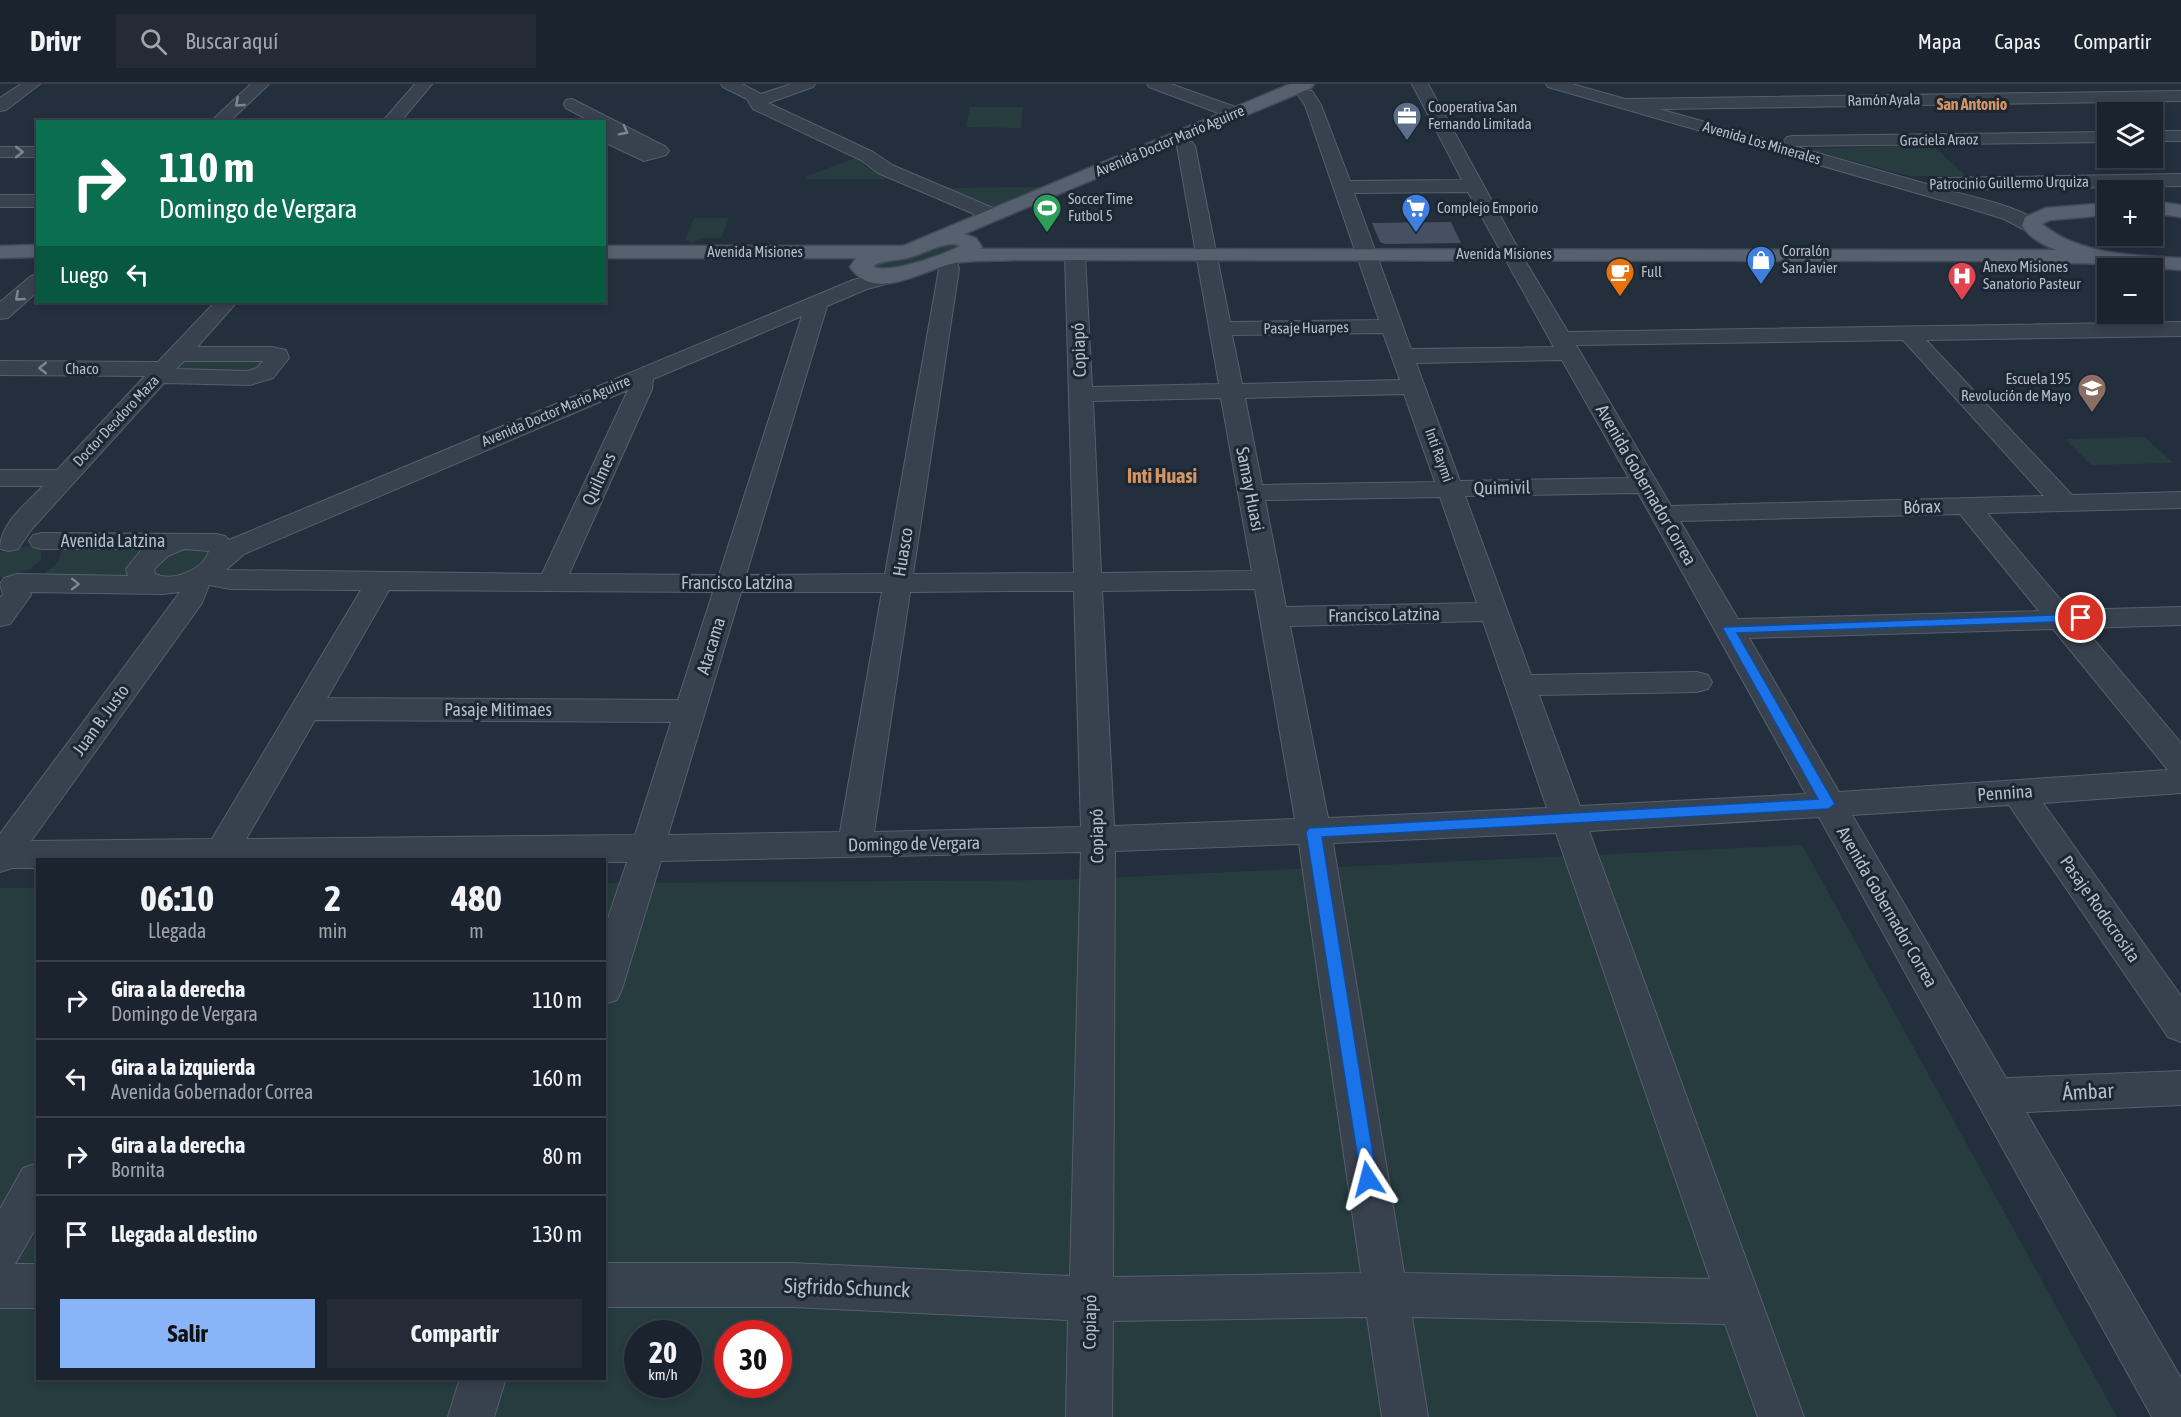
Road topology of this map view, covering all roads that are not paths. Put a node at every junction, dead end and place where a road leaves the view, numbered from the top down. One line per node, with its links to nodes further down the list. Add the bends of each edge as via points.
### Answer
1 (32, 84): 21 (street)
2 (261, 84): 23 (street, one-way to 23)
3 (424, 84): 24 (street)
4 (729, 84): 18 (street, via 754,96)
5 (807, 84): 18 (street)
6 (1155, 84): 22 (street)
7 (1420, 84): 48 (street, Avenida Gobernador Correa)
8 (1555, 84): 20 (street, Avenida Los Minerales)
9 (1714, 84): 19 (street)
10 (1871, 84): 17 (street)
11 (2028, 84): 16 (street)
12 (2132, 84): 15 (street)
13 (1311, 89): 22 (main road, Avenida Doctor Mario Aguirre); 35 (main road, Avenida Doctor Mario Aguirre); 49 (street, Inti Raymi, via 1313,105)
14 (2181, 96): 15 (street, Ramón Ayala)
15 (2151, 97): 16 (street, Ramón Ayala)
16 (2048, 98): 17 (street, Ramón Ayala); 28 (street)
17 (1890, 100): 19 (street, Ramón Ayala); 33 (street)
18 (756, 101): 59 (street, via 867,156 885,169)
19 (1732, 102): 20 (street, Ramón Ayala); 34 (street)
20 (1624, 104): 34 (street, Avenida Los Minerales)
21 (0, 106)
22 (1235, 113): 59 (main road, Avenida Doctor Mario Aguirre)
23 (220, 120)
24 (392, 120)
25 (577, 120): 26 (street, one-way to 26, via 572,104)
26 (602, 120)
27 (606, 122): 29 (street, one-way to 29, via 660,151 644,156)
28 (2097, 133)
29 (606, 136)
30 (2163, 136): 31 (street)
31 (2181, 136)
32 (2097, 139): 33 (street, Graciela Araoz)
33 (1936, 140): 34 (street, Graciela Araoz, via 1790,141); 38 (street)
34 (1770, 145): 47 (street, Avenida Los Minerales)
35 (1185, 146): 61 (main road, Avenida Doctor Mario Aguirre, via 994,227); 70 (street, Samay Huasi)
36 (0, 152): 37 (street, one-way to 37)
37 (36, 152)
38 (1953, 154)
39 (2144, 168): 41 (street)
40 (1969, 169): 46 (street)
41 (2161, 180)
42 (2163, 180): 43 (street, Patrocinio Guillermo Urquiza)
43 (2181, 180)
44 (2097, 181): 46 (street, Patrocinio Guillermo Urquiza)
45 (2163, 181): 50 (street)
46 (1986, 183): 47 (street, Patrocinio Guillermo Urquiza); 55 (street)
47 (1909, 184): 53 (street, Avenida Los Minerales)
48 (1474, 186): 49 (street); 68 (street, Avenida Gobernador Correa)
49 (1343, 187): 71 (street, Inti Raymi)
50 (2181, 192)
51 (0, 201): 52 (street)
52 (36, 201)
53 (1969, 202): 55 (street, Avenida Los Minerales); 60 (street, Avenida Los Minerales, via 2011,215)
54 (2163, 207): 57 (main road)
55 (2016, 208): 58 (street, Avenida Los Minerales)
56 (2097, 210): 58 (main road, Avenida Misiones)
57 (2181, 211)
58 (2060, 212): 60 (main road, Avenida Misiones, via 2032,221)
59 (993, 215): 66 (main road, Avenida Doctor Mario Aguirre)
60 (2037, 231): 72 (main road, Avenida Misiones, via 2039,240 2028,249); 75 (main road, via 2069,249)
61 (972, 245): 66 (main road, Avenida Misiones, via 956,238); 67 (main road, Avenida Misiones)
62 (36, 251): 63 (main road)
63 (0, 252)
64 (606, 252): 65 (main road, Avenida Misiones)
65 (904, 252): 66 (main road); 79 (main road, via 874,258)
66 (945, 252): 67 (main road, Avenida Misiones); 80 (main road); 112 (street, Huasco, via 949,269)
67 (1016, 254): 69 (main road, Avenida Misiones)
68 (1510, 254): 71 (main road, Avenida Misiones); 72 (main road, Avenida Misiones); 89 (street, Avenida Gobernador Correa)
69 (1075, 255): 70 (main road, Avenida Misiones); 96 (street, Copiapó)
70 (1206, 255): 71 (main road, Avenida Misiones); 86 (street, Samay Huasi)
71 (1367, 255): 85 (street, Inti Raymi)
72 (1992, 255): 75 (main road, Avenida Misiones)
73 (606, 257): 79 (main road, Avenida Misiones, via 831,258 849,260)
74 (36, 258): 76 (main road)
75 (2116, 258)
76 (0, 259)
77 (2163, 263): 78 (main road)
78 (2178, 265)
79 (861, 267): 80 (main road, Avenida Misiones, via 871,275); 107 (street, Avenida Doctor Mario Aguirre, via 238,531)
80 (894, 276): 82 (street, Avenida Doctor Mario Aguirre)
81 (36, 282): 84 (street, one-way to 84)
82 (817, 302): 93 (street, Avenida Doctor Mario Aguirre); 111 (street, Atacama)
83 (225, 303): 91 (street, Doctor Deodoro Maza)
84 (0, 313)
85 (1393, 326): 86 (street, Pasaje Huarpes); 90 (street, Inti Raymi)
86 (1220, 329): 95 (street, Samay Huasi)
87 (2181, 329): 88 (street)
88 (1912, 333): 89 (street); 103 (street, via 1913,339)
89 (1564, 346): 90 (street); 101 (street, Avenida Gobernador Correa)
90 (1403, 356): 94 (street, Inti Raymi)
91 (167, 366): 92 (street, Chaco, one-way to 92); 98 (street, Doctor Deodoro Maza)
92 (0, 368)
93 (642, 375): 107 (street, Avenida Doctor Mario Aguirre); 110 (street, Quilmes, via 640,389)
94 (1414, 387): 95 (street); 99 (street, Inti Raymi)
95 (1231, 390): 96 (street); 100 (street, Samay Huasi)
96 (1080, 393): 113 (street, Copiapó)
97 (0, 478): 98 (street)
98 (64, 478): 106 (street, Doctor Deodoro Maza)
99 (1451, 489): 100 (street, Quimivil); 101 (street, Quimivil); 116 (street, Inti Raymi)
100 (1250, 493): 108 (street, Samay Huasi)
101 (1654, 499): 104 (street, Bórax); 121 (street, Avenida Gobernador Correa)
102 (2181, 500): 103 (street, Bórax)
103 (2065, 503): 104 (street, Bórax)
104 (1967, 506): 120 (street)
105 (42, 541): 106 (street, Avenida Latzina); 107 (street, Avenida Latzina); 114 (street, via 54,548 52,558 36,573)
106 (5, 545)
107 (203, 558): 109 (street, Francisco Latzina, via 220,579); 115 (street, via 174,585); 115 (street, via 158,550 142,565 140,573 142,579); 136 (street, Juan B. Justo, via 192,597)
108 (1267, 580): 113 (street, Francisco Latzina); 119 (street, Samay Huasi)
109 (380, 582): 110 (street, Francisco Latzina); 124 (street)
110 (552, 582): 111 (street, Francisco Latzina)
111 (730, 583): 112 (street, Francisco Latzina); 125 (street, Atacama)
112 (898, 583): 113 (street, Francisco Latzina); 133 (street, Huasco)
113 (1088, 583): 132 (street, Copiapó)
114 (10, 585): 115 (street, one-way to 115); 118 (street, via 17,595)
115 (156, 585)
116 (1495, 612): 119 (street, Francisco Latzina); 123 (street, Inti Raymi)
117 (2181, 616): 120 (street)
118 (0, 617)
119 (1274, 617): 131 (street, Samay Huasi)
120 (2061, 618): 121 (street); 126 (street)
121 (1729, 629): 129 (street, Avenida Gobernador Correa)
122 (1697, 682): 123 (street)
123 (1521, 685): 130 (street, Inti Raymi)
124 (305, 709): 125 (street, Pasaje Mitimaes); 135 (street)
125 (691, 711): 134 (street, Atacama)
126 (2181, 764)
127 (2181, 781): 128 (street, Pennina)
128 (2018, 793): 129 (street, Pennina); 138 (street, Pasaje Rodocrosita)
129 (1828, 804): 130 (street, Domingo de Vergara); 140 (street, Avenida Gobernador Correa)
130 (1569, 818): 131 (street, Domingo de Vergara); 148 (street, Inti Raymi)
131 (1314, 832): 132 (street, Domingo de Vergara); 146 (street, Samay Huasi)
132 (1098, 839): 133 (street, Domingo de Vergara); 147 (street, Copiapó)
133 (855, 845): 134 (street, Domingo de Vergara)
134 (649, 847): 135 (street, Domingo de Vergara); 137 (street, Atacama)
135 (220, 855): 136 (street, Domingo de Vergara)
136 (1, 856)
137 (606, 983)
138 (2181, 1026)
139 (2181, 1088): 140 (street, Ámbar)
140 (1995, 1096): 154 (street, Avenida Gobernador Correa)
141 (36, 1186): 142 (street)
142 (0, 1250)
143 (606, 1285): 147 (street, Sigfrido Schunck, via 792,1285)
144 (0, 1286): 145 (street)
145 (36, 1286)
146 (1386, 1295): 147 (street, Sigfrido Schunck); 148 (street, Sigfrido Schunck); 152 (street, Samay Huasi)
147 (1090, 1299): 151 (street, Copiapó)
148 (1740, 1302): 153 (street, Inti Raymi)
149 (482, 1380): 150 (street)
150 (471, 1417)
151 (1089, 1417)
152 (1405, 1417)
153 (1781, 1417)
154 (2178, 1417)

